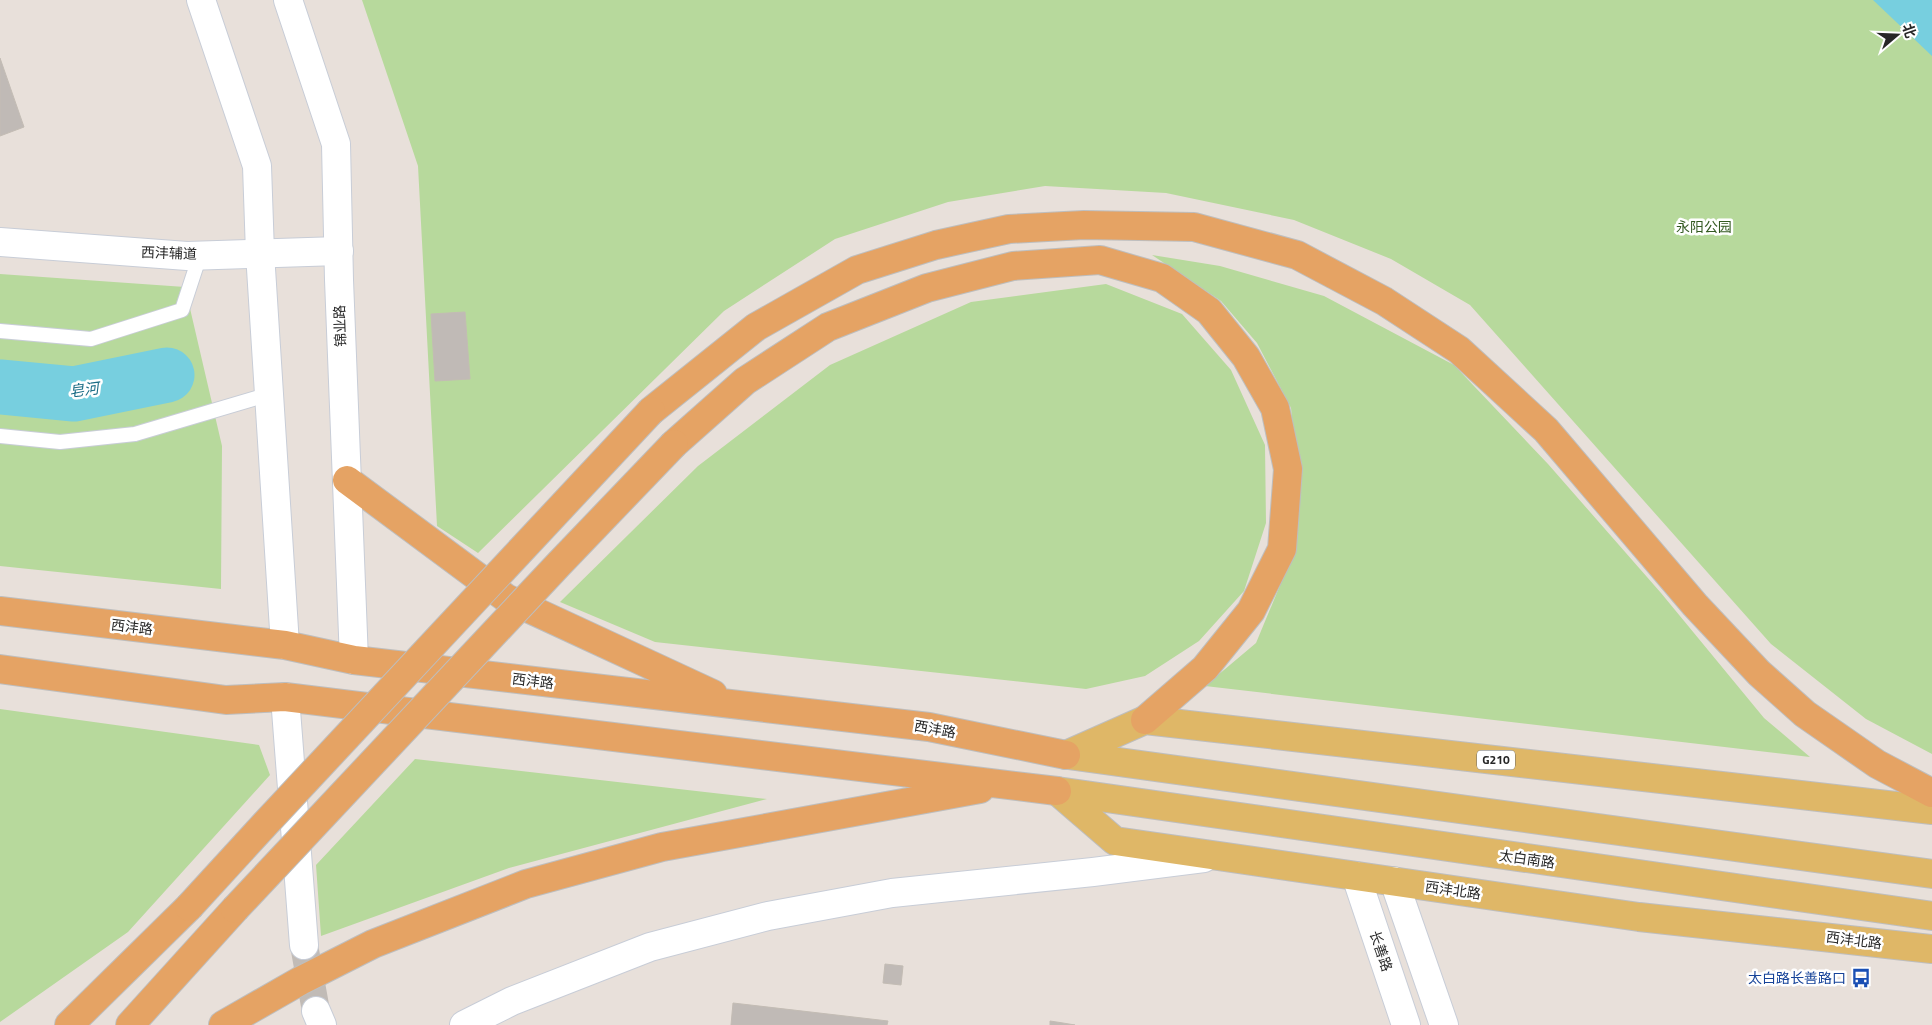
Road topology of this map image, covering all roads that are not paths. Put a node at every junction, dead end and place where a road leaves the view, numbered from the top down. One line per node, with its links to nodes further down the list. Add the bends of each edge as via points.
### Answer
1 (202, 0): 5 (street, via 257,166)
2 (288, 0): 4 (street, 锦业路, via 336,144)
3 (0, 242): 6 (street, 西沣辅道)
4 (339, 251): 5 (street, 西沣辅道); 10 (street, 锦业路)
5 (260, 253): 6 (street, 西沣辅道); 8 (street)
6 (200, 255): 7 (lane, via 182,310 91,339)
7 (0, 331)
8 (270, 394): 9 (lane, via 135,434 60,442); 12 (street)
9 (0, 436)
10 (346, 480): 13 (street, 锦业路); 16 (highway, via 506,598)
11 (0, 611): 12 (highway, 西沣路)
12 (285, 645): 13 (highway, 西沣路)
13 (354, 660): 16 (highway, 西沣路)
14 (0, 670): 15 (highway, via 226,700)
15 (285, 697): 19 (highway); 28 (street)
16 (735, 704): 18 (highway, 西沣路, via 929,727)
17 (1145, 720): 18 (main road); 22 (main road, G210); 31 (highway, bridge, via 1205,668 1251,612 1282,549 1288,469 1274,408 1246,357 1209,311 1162,278 1100,260 1013,266 927,288 828,327 745,381 674,444 235,909)
18 (1066, 755): 24 (main road)
19 (1005, 785): 20 (highway); 32 (highway, via 662,846 526,884 372,944)
20 (1057, 791): 23 (main road, 西沣北路, via 1115,841); 27 (main road, 太白南路)
21 (1932, 793): 30 (highway, bridge, via 1877,764 1805,714 1759,673 1695,605 1546,430 1459,350 1384,301 1297,255 1194,227 1084,225 1008,229 936,245 857,270 765,322 651,411 189,907)
22 (1932, 810)
23 (1219, 856): 25 (main road, 西沣北路); 33 (street, via 892,893 768,916 650,947 512,1001)
24 (1932, 874)
25 (1356, 876): 26 (main road, 西沣北路); 34 (street, 长善路)
26 (1394, 881): 29 (main road, 西沣北路, via 1639,917); 35 (street)
27 (1932, 916)
28 (304, 945)
29 (1932, 949)
30 (69, 1025)
31 (130, 1025)
32 (223, 1025)
33 (464, 1025)
34 (1406, 1025)
35 (1444, 1025)

